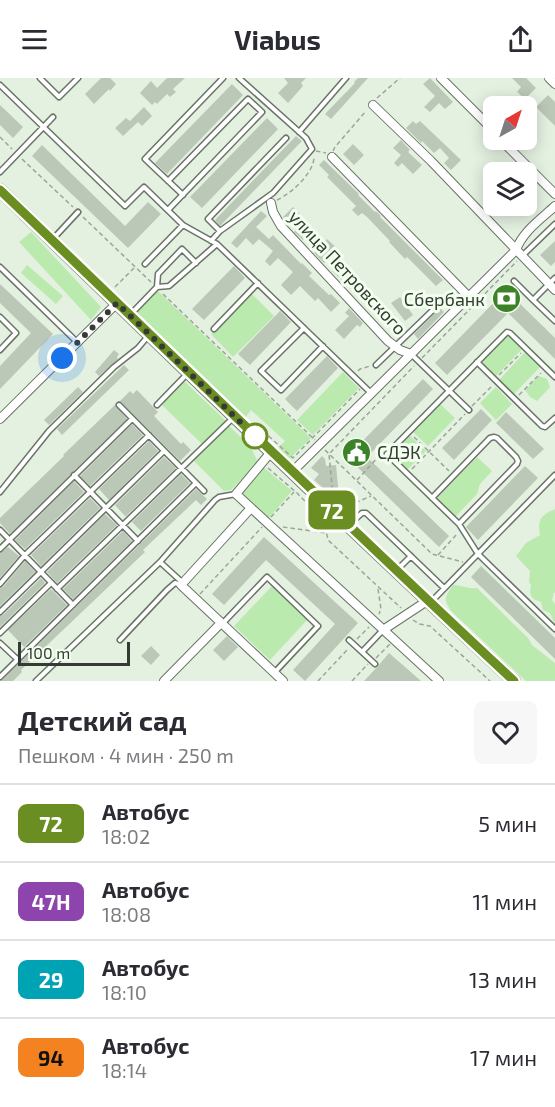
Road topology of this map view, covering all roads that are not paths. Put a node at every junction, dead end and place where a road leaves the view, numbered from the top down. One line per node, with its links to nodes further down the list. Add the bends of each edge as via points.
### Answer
1 (40, 78): 2 (lane, via 59,97)
2 (78, 78)
3 (224, 78): 19 (lane, via 145,159)
4 (239, 78): 14 (lane)
5 (346, 78): 14 (lane)
6 (441, 78): 12 (street)
7 (549, 78): 8 (street)
8 (555, 84)
9 (0, 85): 13 (lane)
10 (373, 105): 33 (street)
11 (53, 117): 13 (lane)
12 (483, 120)
13 (44, 127): 18 (lane); 25 (lane, via 126,206 144,187)
14 (299, 132): 29 (lane, via 312,149 273,193)
15 (286, 138): 29 (lane, via 207,219)
16 (511, 150): 21 (street)
17 (332, 157): 41 (street)
18 (0, 172)
19 (168, 181): 22 (lane); 22 (lane, via 248,99 262,112)
20 (0, 190): 30 (main road)
21 (555, 194)
22 (183, 195): 25 (lane)
23 (271, 203): 53 (street, улица Петровского, via 281,226)
24 (555, 206): 33 (street, via 526,232 519,242)
25 (168, 210): 28 (lane)
26 (78, 212): 30 (lane)
27 (555, 224): 33 (lane)
28 (183, 225): 31 (lane); 35 (lane)
29 (220, 231): 31 (lane)
30 (52, 240): 43 (main road)
31 (211, 241): 32 (lane)
32 (218, 244): 34 (lane); 38 (lane)
33 (519, 253): 39 (street); 41 (street)
34 (196, 263): 40 (lane, via 169,286); 40 (lane, via 182,249 158,274)
35 (146, 264)
36 (0, 267): 51 (lane)
37 (514, 281): 42 (lane)
38 (258, 283): 48 (lane); 49 (lane)
39 (553, 284): 42 (lane)
40 (157, 287): 45 (lane)
41 (469, 297): 55 (street)
42 (533, 300): 47 (lane)
43 (117, 303): 45 (main road); 51 (street)
44 (434, 309): 53 (lane)
45 (130, 315): 50 (main road)
46 (0, 317): 54 (lane, via 16,333)
47 (555, 321)
48 (304, 327): 52 (lane); 52 (lane, via 261,371 281,390)
49 (214, 329)
50 (150, 335): 58 (main road); 79 (lane, via 49,431)
51 (77, 342): 67 (street)
52 (323, 346): 61 (lane)
53 (395, 346): 55 (street, улица Петровского); 57 (lane)
54 (0, 350)
55 (411, 354): 60 (lane); 61 (street)
56 (477, 362): 59 (lane, via 507,332); 60 (lane); 66 (lane, via 542,426)
57 (376, 365)
58 (189, 372): 63 (lane); 65 (main road)
59 (555, 376)
60 (449, 391): 64 (lane); 81 (lane, via 387,454)
61 (372, 393): 73 (street)
62 (119, 405): 68 (lane)
63 (157, 405)
64 (469, 410)
65 (235, 417): 71 (main road); 72 (lane)
66 (555, 418)
67 (0, 419)
68 (132, 419): 69 (lane); 74 (lane)
69 (148, 435): 70 (lane); 78 (lane)
70 (164, 451): 72 (lane); 82 (lane)
71 (271, 452): 73 (main road); 80 (street)
72 (182, 468): 76 (lane); 85 (lane)
73 (292, 472): 86 (main road)
74 (74, 475): 78 (lane); 88 (lane)
75 (555, 475): 91 (lane)
76 (196, 483): 77 (lane); 89 (lane)
77 (204, 490)
78 (90, 491): 82 (lane); 92 (lane)
79 (0, 492)
80 (236, 494): 83 (street); 94 (lane, via 215,500)
81 (432, 498): 84 (lane); 84 (lane, via 490,438 494,437 516,458 517,464)
82 (106, 508): 85 (lane); 96 (lane)
83 (251, 508): 99 (street); 107 (street)
84 (459, 524): 91 (lane)
85 (123, 525): 89 (lane); 101 (lane)
86 (349, 526): 93 (lane, via 366,513); 95 (main road)
87 (0, 530): 88 (lane)
88 (8, 539): 90 (lane); 92 (lane)
89 (138, 541): 103 (lane)
90 (0, 549)
91 (478, 554): 100 (lane); 106 (lane)
92 (24, 555): 96 (lane); 98 (lane)
93 (411, 556): 95 (lane); 100 (lane)
94 (160, 562): 99 (lane); 117 (lane)
95 (396, 571): 102 (main road)
96 (41, 572): 97 (lane); 104 (lane)
97 (51, 583): 101 (lane); 108 (lane)
98 (0, 584)
99 (182, 584): 105 (street); 109 (lane, via 167,590)
100 (444, 588): 102 (lane)
101 (57, 589): 103 (lane)
102 (428, 602): 107 (street); 121 (main road)
103 (73, 606): 113 (lane)
104 (0, 612)
105 (222, 624): 115 (street); 115 (lane, via 267,577 318,626); 118 (street)
106 (555, 629)
107 (383, 630): 112 (lane); 120 (street)
108 (0, 633)
109 (120, 640)
110 (349, 640): 112 (lane)
111 (0, 643): 113 (lane)
112 (362, 652): 114 (lane)
113 (17, 660): 116 (lane)
114 (375, 664)
115 (274, 673): 119 (street)
116 (0, 677)
117 (36, 681)
118 (164, 681)
119 (283, 681)
120 (439, 681)
121 (513, 681)

